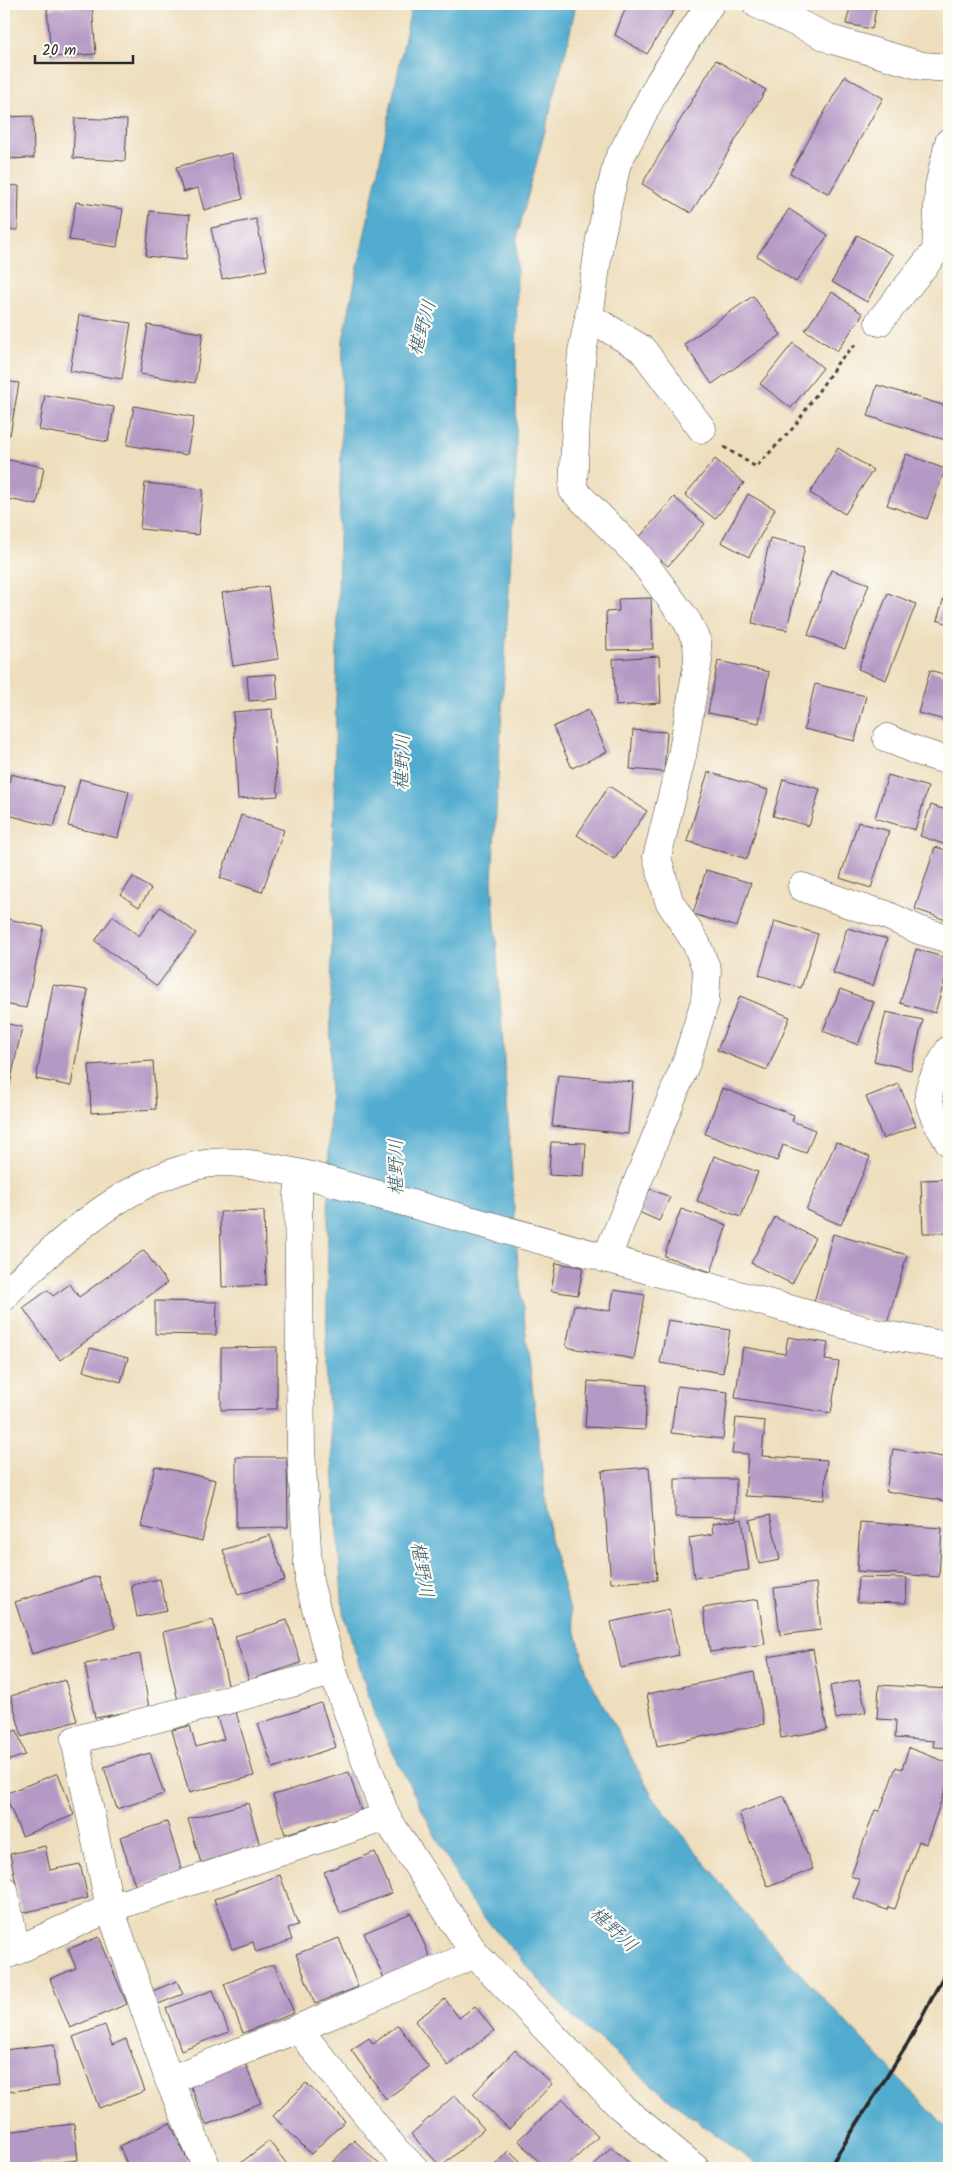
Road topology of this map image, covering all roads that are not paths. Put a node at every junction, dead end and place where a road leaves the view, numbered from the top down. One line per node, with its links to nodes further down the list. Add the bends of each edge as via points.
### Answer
1 (710, 4): 5 (street, via 660,81 617,163 600,239)
2 (757, 4): 3 (street, via 833,40 922,66)
3 (949, 68)
4 (949, 142): 6 (street, via 939,186 936,251)
5 (589, 317): 7 (street, via 642,350); 15 (street, via 582,352 573,490 639,556 687,621 697,642 698,661 682,756 657,857 669,901 696,942 707,970 705,1001 686,1063)
6 (879, 322)
7 (702, 429)
8 (887, 738): 9 (street)
9 (949, 761)
10 (802, 888): 11 (street)
11 (949, 939)
12 (949, 1050): 13 (street, via 928,1094 935,1119)
13 (949, 1142)
14 (306, 1175): 15 (street); 16 (street, via 256,1164 207,1163 175,1172 132,1191 70,1234); 18 (street, via 298,1194 301,1449 309,1582)
15 (606, 1258): 17 (street, via 875,1333)
16 (4, 1297)
17 (949, 1346)
18 (333, 1672): 19 (street); 21 (street, via 75,1740)
19 (386, 1817): 21 (street); 23 (street)
20 (4, 1890): 22 (street)
21 (110, 1908): 22 (street); 25 (street)
22 (10, 1953)
23 (475, 1954): 24 (street); 28 (street, via 620,2106)
24 (302, 2027): 25 (street); 27 (street, via 307,2040 396,2151)
25 (169, 2080): 26 (street)
26 (207, 2168)
27 (414, 2168)
28 (695, 2168)

